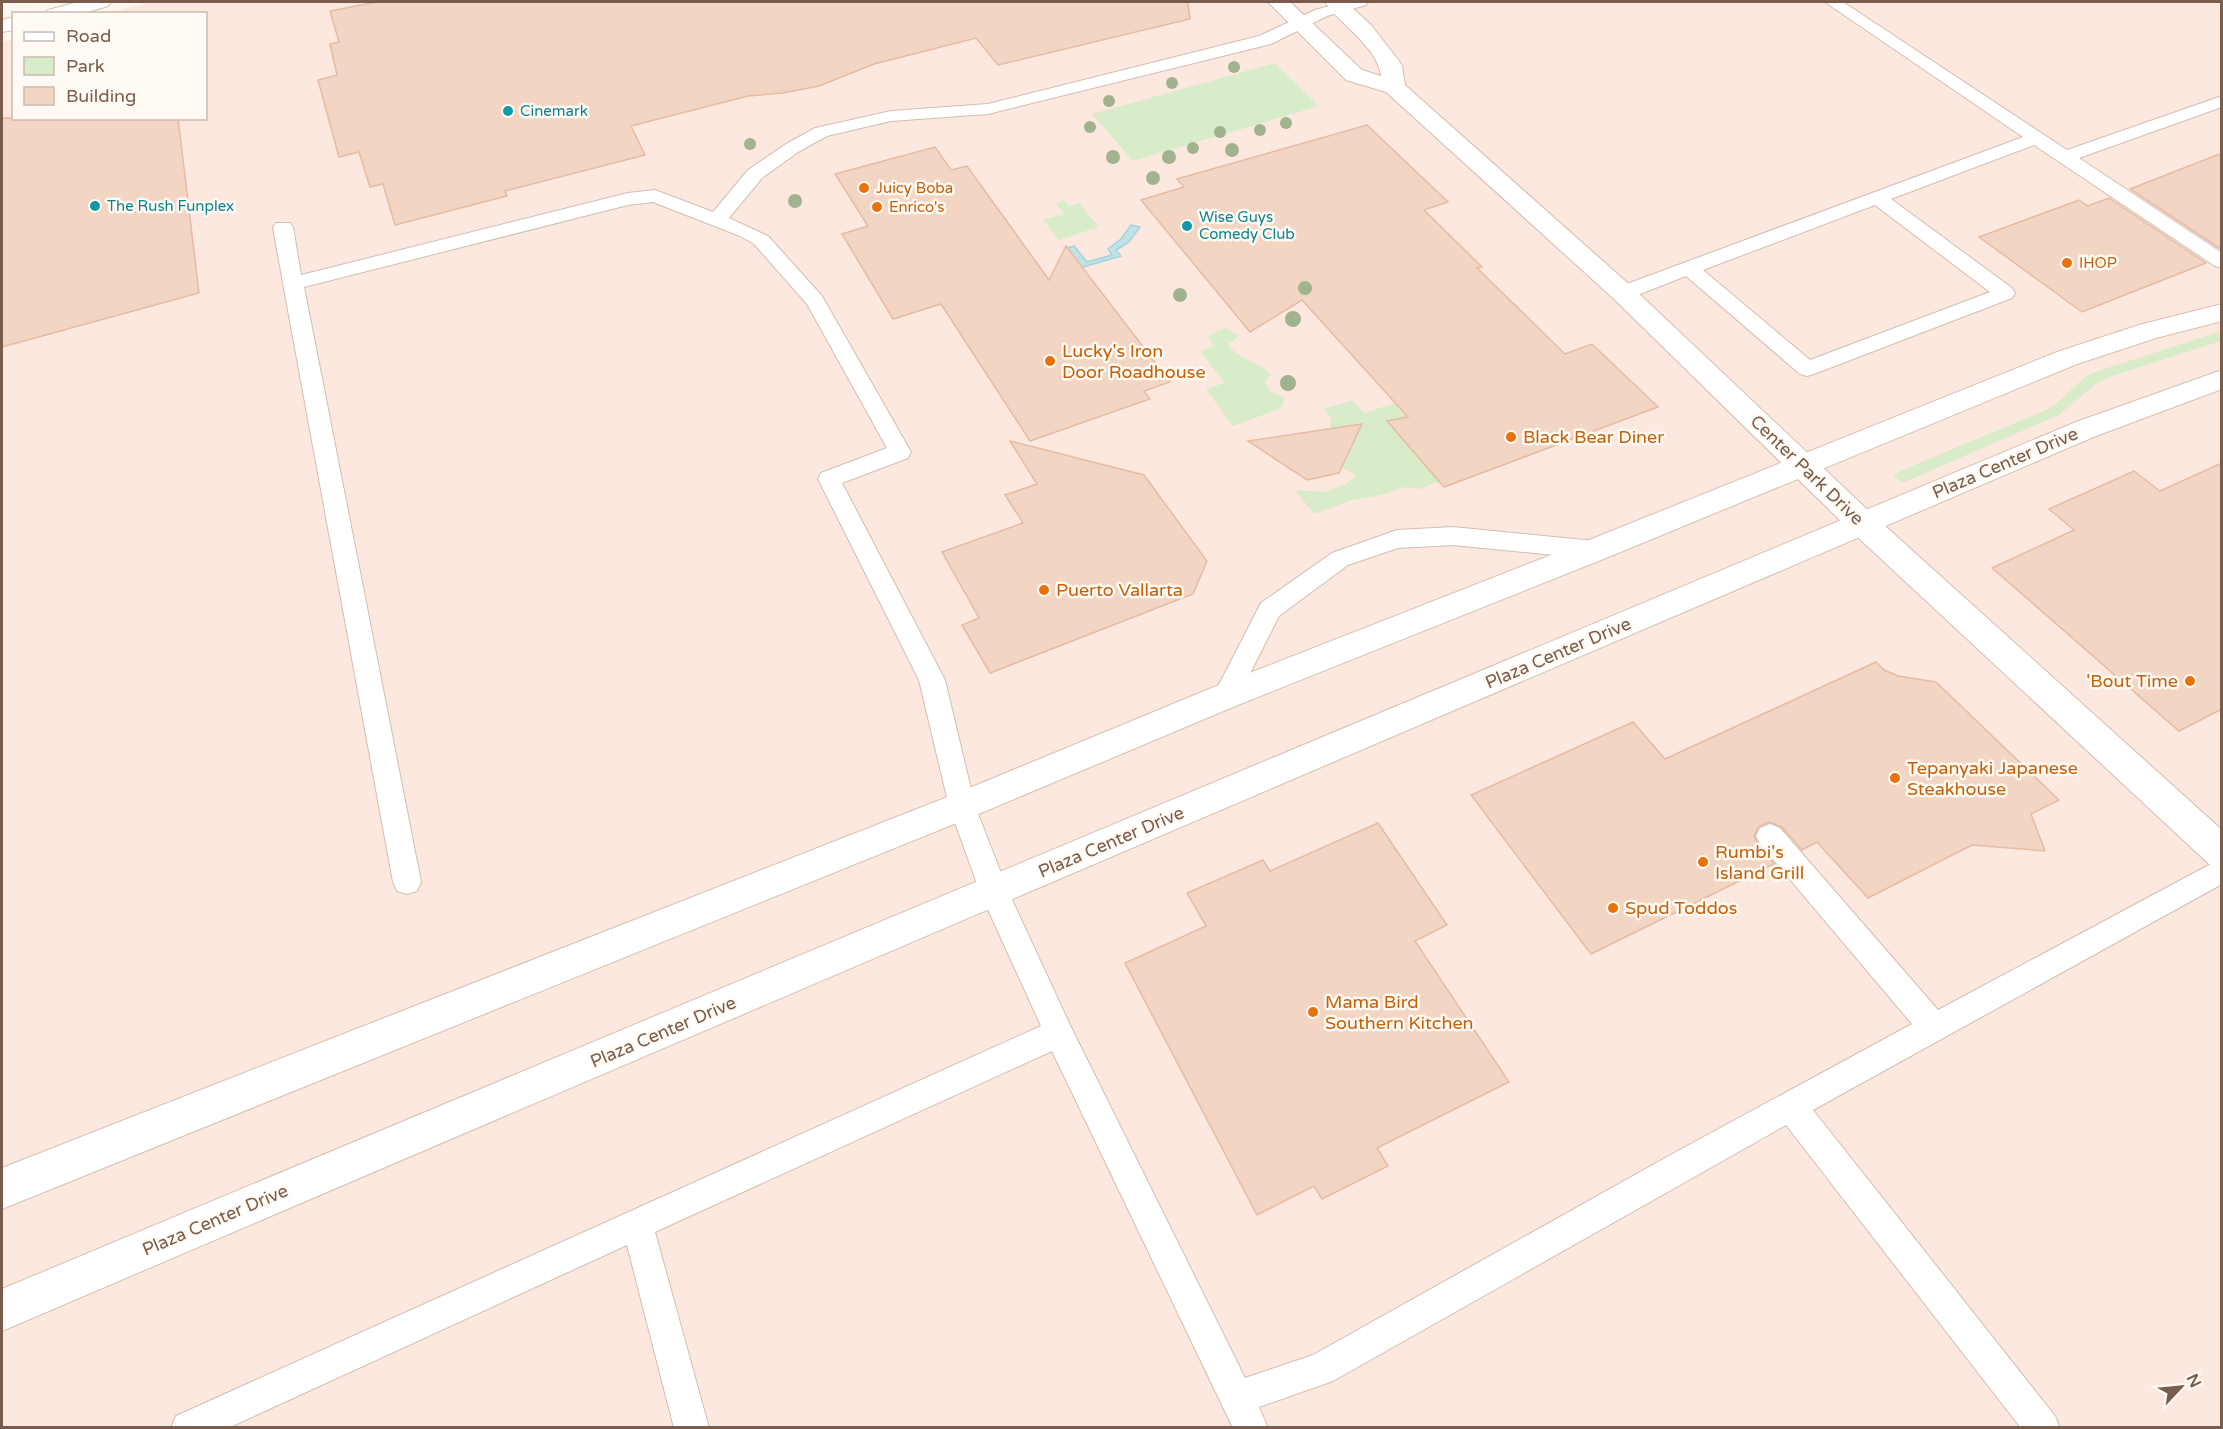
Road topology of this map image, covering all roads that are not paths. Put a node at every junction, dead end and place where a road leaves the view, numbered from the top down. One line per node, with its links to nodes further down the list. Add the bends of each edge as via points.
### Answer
1 (101, 2): 5 (street)
2 (1278, 2): 6 (street, Center Park Drive)
3 (1833, 2): 9 (lane)
4 (1345, 3): 6 (lane); 7 (street, via 1391,66)
5 (63, 12)
6 (1300, 21): 7 (street, Center Park Drive, via 1354,75); 12 (lane, via 1264,40 988,109 891,116 821,132 755,174)
7 (1394, 87): 17 (street, Center Park Drive)
8 (2222, 101): 10 (lane)
9 (2036, 138): 10 (lane); 11 (lane)
10 (2065, 157): 14 (lane)
11 (1877, 197): 15 (lane); 15 (lane, via 2005,293 1807,369)
12 (717, 220): 16 (lane, via 655,196 628,199); 24 (lane, via 761,240 815,301 900,452 829,479 932,680)
13 (283, 227): 16 (lane)
14 (2222, 262)
15 (1689, 268): 17 (lane)
16 (293, 283): 28 (lane)
17 (1623, 293): 20 (street, Center Park Drive)
18 (2222, 312): 20 (street, via 2067,358)
19 (2222, 379): 21 (street, Plaza Center Drive, via 2086,429)
20 (1802, 465): 21 (street, Center Park Drive); 22 (street)
21 (1862, 523): 26 (street, Center Park Drive); 29 (street, Plaza Center Drive)
22 (1595, 550): 23 (street); 23 (lane, via 1452,536 1397,539 1340,559 1270,610)
23 (1226, 696): 24 (street)
24 (962, 806): 29 (lane); 33 (street)
25 (1770, 837): 30 (lane)
26 (2222, 853)
27 (2222, 870): 30 (lane)
28 (407, 882)
29 (994, 892): 31 (lane); 35 (street, Plaza Center Drive)
30 (1934, 1027): 32 (lane)
31 (1059, 1033): 34 (lane); 36 (lane)
32 (1791, 1107): 36 (lane, via 1321,1369); 40 (lane)
33 (2, 1189)
34 (637, 1224): 37 (lane); 38 (lane)
35 (2, 1310)
36 (1237, 1398): 39 (lane)
37 (188, 1428)
38 (692, 1428)
39 (1251, 1428)
40 (2043, 1428)

